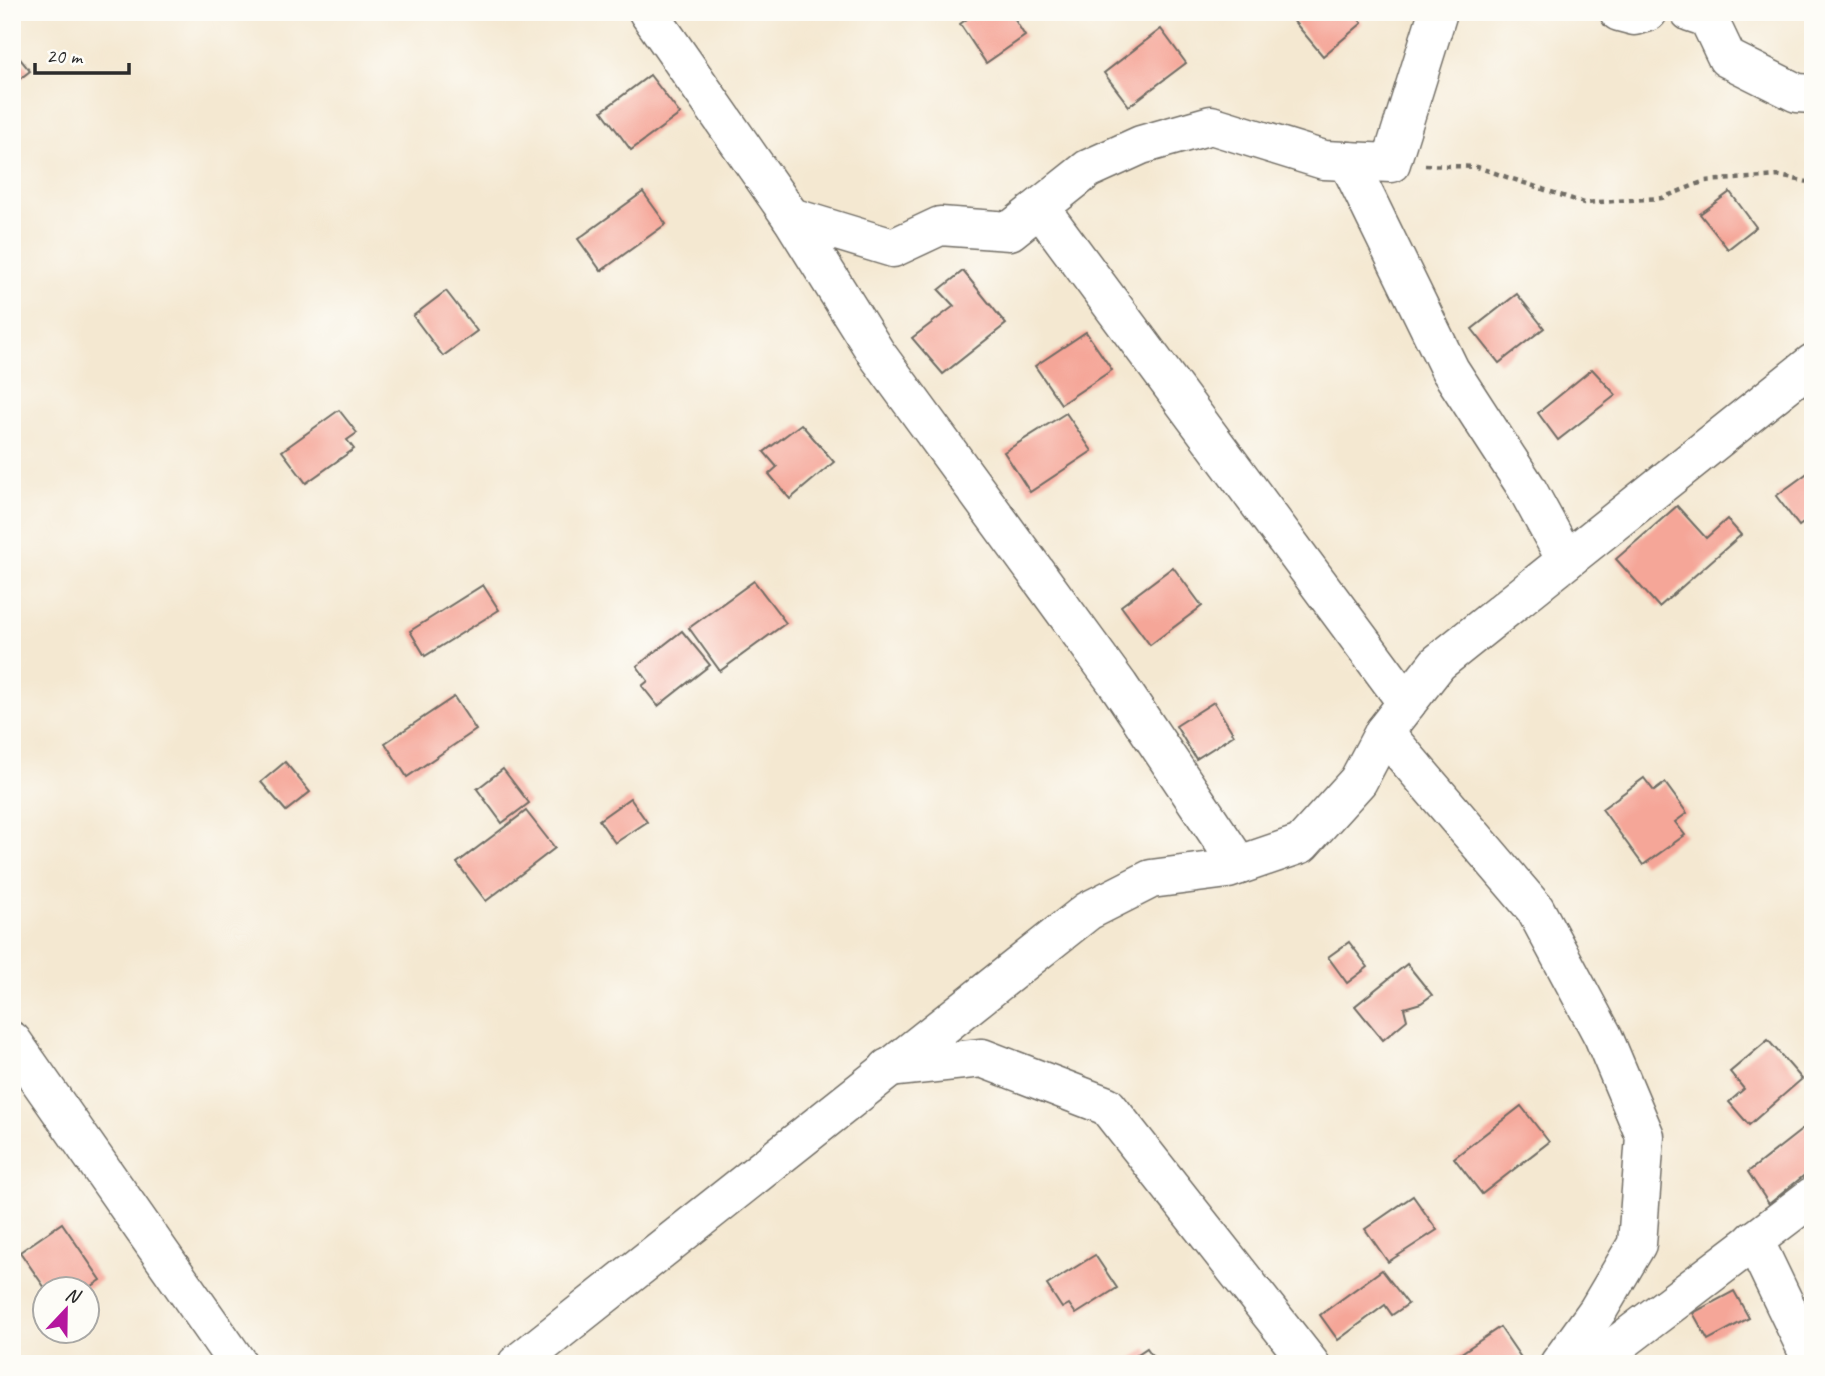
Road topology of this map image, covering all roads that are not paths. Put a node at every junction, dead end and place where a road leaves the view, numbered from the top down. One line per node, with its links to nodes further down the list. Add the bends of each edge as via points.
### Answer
1 (648, 12): 9 (street)
2 (1438, 12): 7 (street, via 1391,163)
3 (1619, 12): 4 (street, via 1634,16)
4 (1648, 12)
5 (1689, 12): 6 (street, via 1708,18 1727,58 1797,93)
6 (1813, 94)
7 (1348, 161): 8 (street, via 1324,160 1212,125 1141,145 1088,169); 11 (street, via 1450,370 1526,486)
8 (1040, 208): 9 (street, via 1010,231 940,226 893,247); 12 (street)
9 (791, 217): 14 (street, via 876,353 1119,686)
10 (1813, 363): 11 (street)
11 (1566, 560): 12 (street, via 1438,663)
12 (1407, 703): 13 (street)
13 (1384, 732): 14 (street, via 1358,781 1301,844); 23 (street, via 1535,909 1603,1036 1645,1136 1637,1244)
14 (1239, 865): 16 (street, via 1151,879 1088,911)
15 (12, 1041): 20 (street)
16 (888, 1068): 21 (street); 22 (street, via 982,1058 1107,1106)
17 (1813, 1196): 18 (street)
18 (1754, 1240): 19 (street); 24 (street)
19 (1813, 1363)
20 (238, 1364)
21 (517, 1364)
22 (1310, 1364)
23 (1559, 1364)
24 (1592, 1364)

